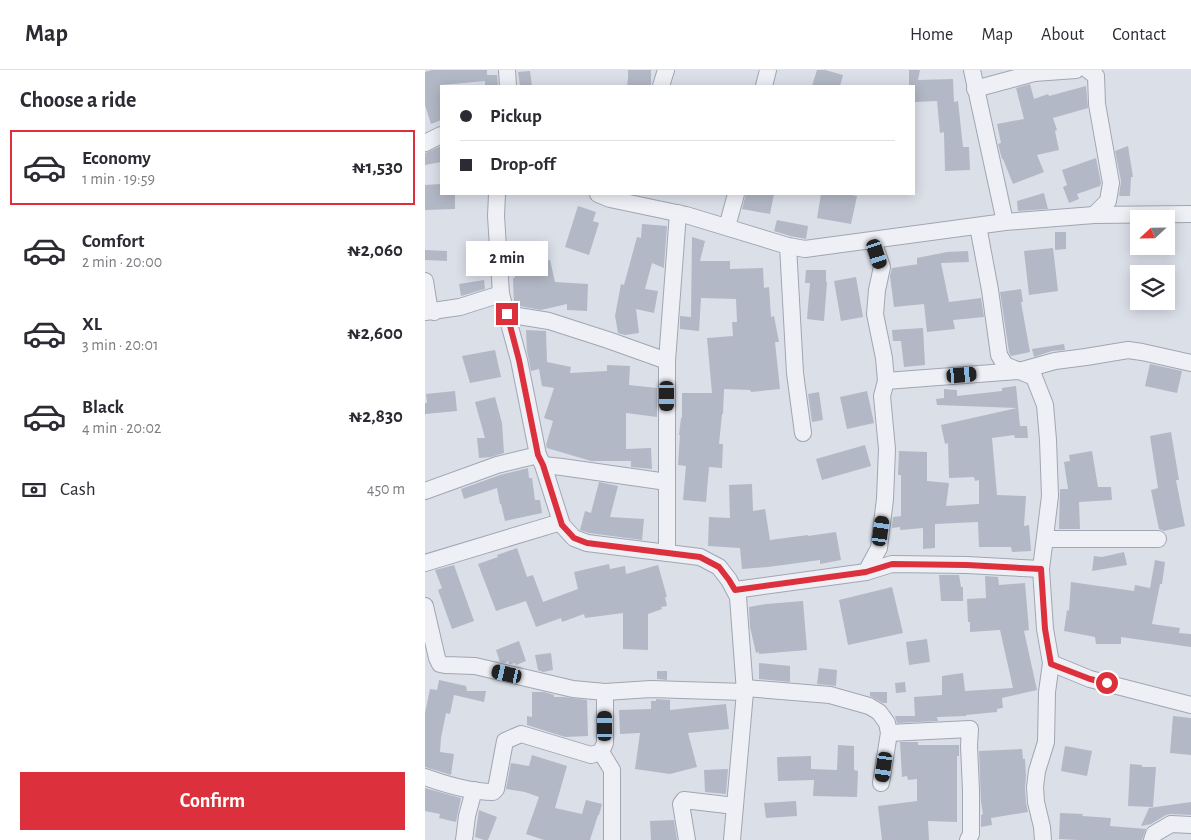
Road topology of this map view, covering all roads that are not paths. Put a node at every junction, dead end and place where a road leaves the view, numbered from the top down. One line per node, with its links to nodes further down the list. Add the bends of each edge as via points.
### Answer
1 (507, 70): 8 (street)
2 (666, 70): 9 (street)
3 (768, 70): 10 (street)
4 (972, 70): 11 (street)
5 (1076, 70): 7 (street)
6 (1088, 70): 19 (street, via 1097,76 1097,104 1111,183 1108,201)
7 (1035, 72): 11 (street)
8 (508, 85)
9 (661, 85)
10 (764, 85)
11 (975, 89): 20 (street)
12 (440, 136): 13 (street)
13 (425, 143)
14 (497, 195): 26 (street)
15 (600, 195): 17 (street)
16 (736, 195): 22 (street)
17 (678, 213): 22 (street); 29 (street)
18 (1190, 213): 19 (street)
19 (1094, 216): 20 (street)
20 (1005, 222): 21 (street)
21 (978, 226): 23 (street); 31 (street, via 999,355 1005,365)
22 (727, 227): 24 (street)
23 (873, 241): 24 (street, via 805,250); 32 (street, via 882,267 875,314)
24 (788, 246): 33 (street, via 795,373)
25 (425, 281): 27 (street)
26 (501, 294): 27 (street, via 460,308); 28 (street)
27 (429, 312)
28 (507, 314): 29 (street, via 549,321); 34 (street)
29 (667, 361): 35 (street)
30 (1191, 363): 31 (street, via 1128,350 1055,361)
31 (1019, 371): 32 (street); 38 (street, via 1034,377 1045,405 1050,496)
32 (886, 381): 40 (street, via 882,396 887,450 885,499)
33 (803, 433)
34 (540, 460): 35 (street, via 562,467); 36 (street, via 497,465); 37 (street)
35 (667, 482): 41 (street)
36 (425, 491)
37 (561, 522): 41 (street, via 574,538 587,543); 42 (street)
38 (1045, 539): 39 (street); 44 (street)
39 (1158, 539)
40 (877, 551): 43 (street); 45 (street)
41 (667, 553): 46 (street, via 700,557 719,567)
42 (425, 563)
43 (892, 564): 44 (street); 45 (street)
44 (1041, 569): 49 (street)
45 (866, 572): 46 (street)
46 (735, 590): 50 (street)
47 (425, 606): 48 (street)
48 (429, 642): 51 (street, via 440,664 475,666 573,689)
49 (1051, 664): 52 (street, via 1090,679); 65 (street, via 1046,742 1035,787)
50 (745, 690): 51 (street); 53 (street, via 830,695 869,706 879,712); 58 (street)
51 (605, 692): 54 (street, via 605,743)
52 (1191, 705)
53 (889, 733): 56 (street); 64 (street, via 970,728 971,834)
54 (601, 752): 57 (street, via 591,755 521,734 505,740 496,789 493,792); 61 (street, via 612,770)
55 (425, 777): 57 (street)
56 (881, 783)
57 (474, 790): 60 (street)
58 (735, 806): 62 (street, via 684,800 681,804); 63 (street)
59 (1191, 825): 66 (street, via 1171,824 1154,834)
60 (464, 840)
61 (612, 840)
62 (687, 840)
63 (732, 840)
64 (968, 840)
65 (1043, 840)
66 (1152, 840)

